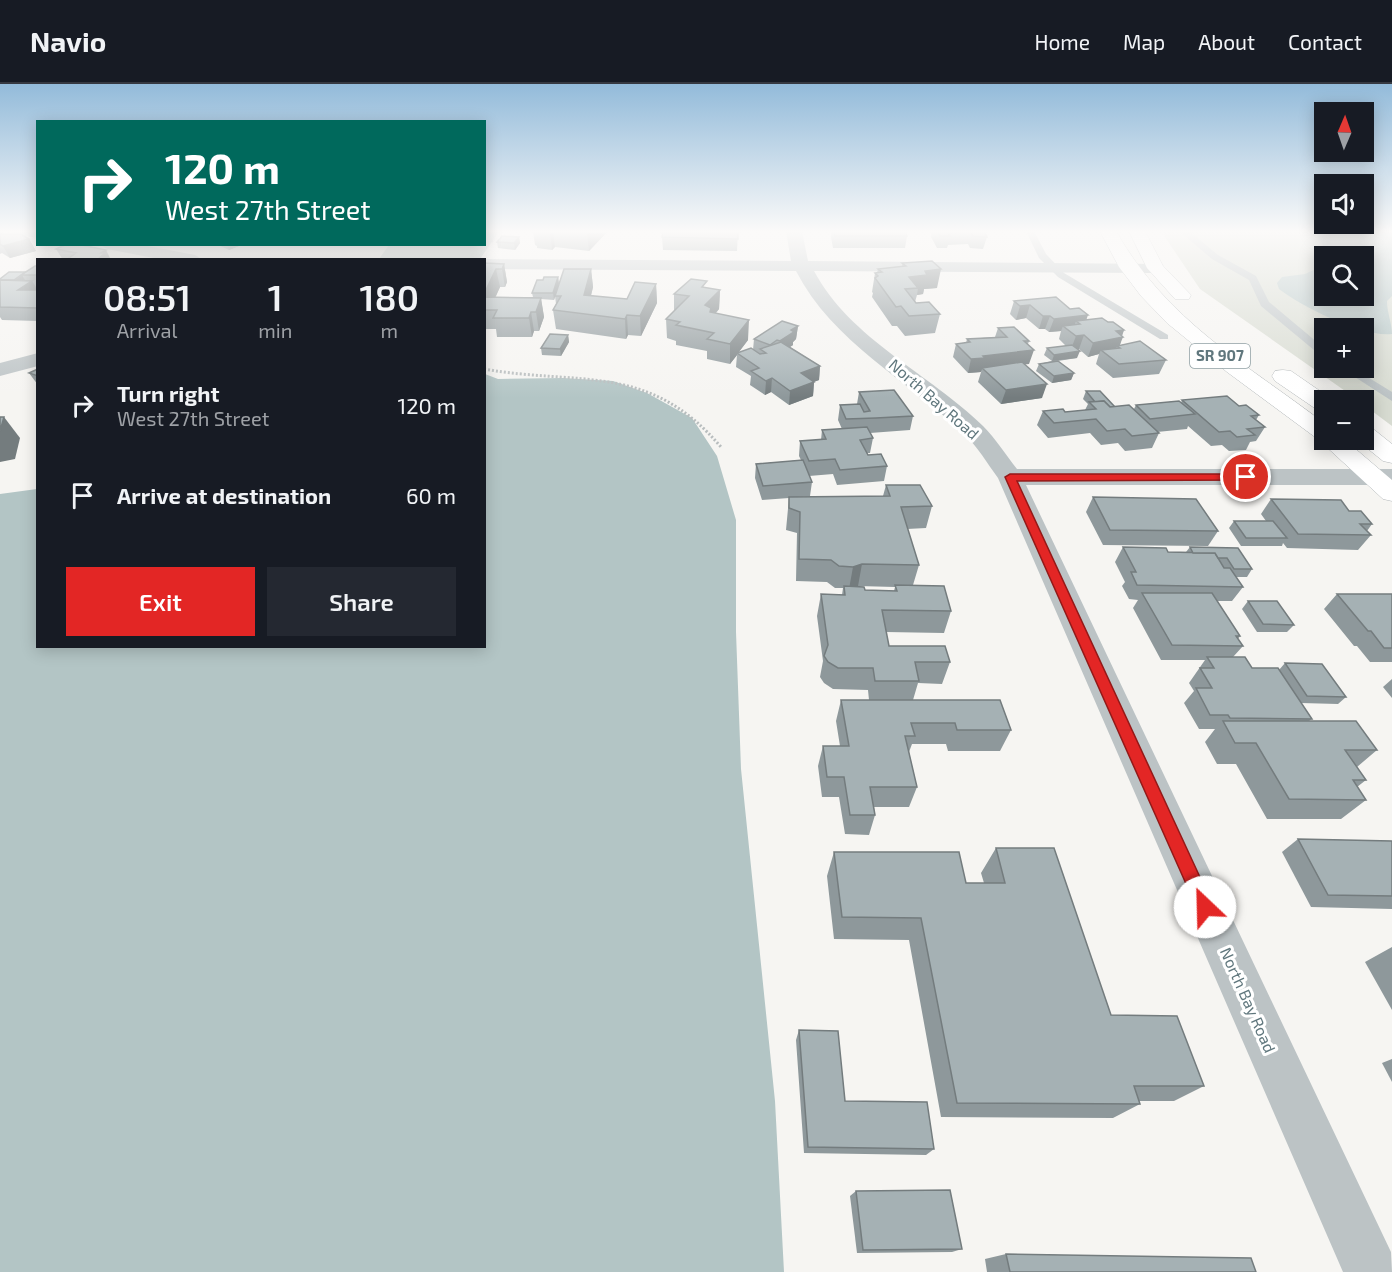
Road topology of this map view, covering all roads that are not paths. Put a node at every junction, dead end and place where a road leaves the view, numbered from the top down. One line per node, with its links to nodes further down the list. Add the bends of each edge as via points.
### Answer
1 (812, 286): 19 (street, North Bay Road, via 839,320 975,431)
2 (1079, 286): 7 (lane)
3 (1144, 286): 15 (highway, SR 907, via 1178,322)
4 (1174, 286): 6 (highway)
5 (1257, 286): 8 (lane, via 1265,304)
6 (1192, 305)
7 (1164, 337)
8 (1314, 345)
9 (29, 362): 11 (street)
10 (1270, 368): 13 (highway, SR 907)
11 (0, 370)
12 (1362, 378): 14 (lane)
13 (1314, 397)
14 (1392, 397)
15 (1314, 427)
16 (1374, 441): 18 (highway)
17 (1344, 450): 20 (highway)
18 (1392, 456)
19 (1010, 477): 20 (street); 21 (street, North Bay Road)
20 (1386, 482)
21 (1371, 1272)

